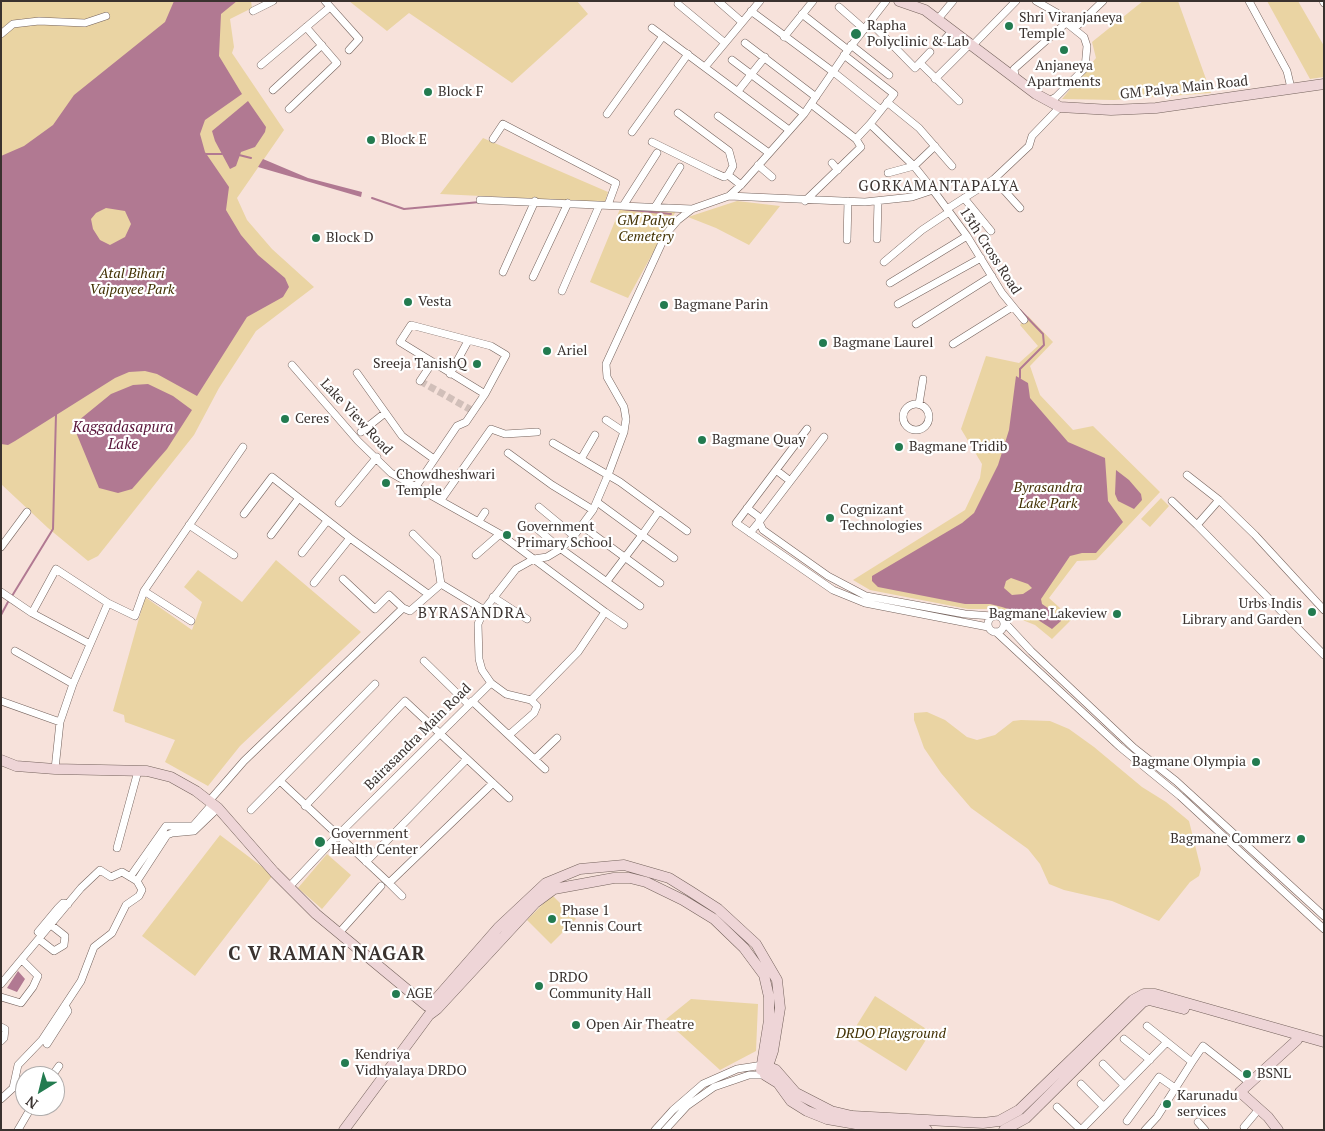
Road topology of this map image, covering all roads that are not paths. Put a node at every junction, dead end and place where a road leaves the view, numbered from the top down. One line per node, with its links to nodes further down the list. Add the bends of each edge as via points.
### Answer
1 (273, 1): 16 (street)
2 (718, 1): 21 (street)
3 (760, 1): 17 (street)
4 (813, 1): 18 (street)
5 (886, 1): 22 (street, Bairasandra Main Road)
6 (899, 1): 12 (street, GM Palya Main Road)
7 (953, 1): 20 (street)
8 (1016, 1): 33 (street)
9 (1036, 1): 11 (street, via 1078,25)
10 (1249, 1): 50 (street, via 1287,71)
11 (1102, 2)
12 (915, 3): 20 (street, GM Palya Main Road)
13 (327, 4): 23 (street); 35 (street, via 360,40)
14 (678, 4): 32 (street)
15 (839, 7): 25 (street)
16 (253, 11)
17 (751, 11): 21 (street); 29 (street)
18 (802, 14): 29 (street); 36 (street)
19 (106, 16): 27 (street, via 85,23 39,21 13,24)
20 (938, 20): 26 (street, GM Palya Main Road)
21 (742, 22): 32 (street)
22 (870, 22): 25 (street, Bairasandra Main Road); 41 (street, via 915,68)
23 (306, 27): 34 (street); 42 (street)
24 (652, 28): 28 (street)
25 (864, 29): 36 (street, Bairasandra Main Road)
26 (954, 31): 30 (street); 33 (street, GM Palya Main Road)
27 (1, 34)
28 (663, 36): 38 (street); 61 (street)
29 (784, 37): 44 (street)
30 (946, 40)
31 (746, 43): 39 (street)
32 (725, 44): 43 (street)
33 (972, 44): 47 (street, GM Palya Main Road); 48 (street)
34 (322, 45): 51 (street); 58 (street, via 337,63)
35 (349, 50)
36 (848, 50): 44 (street, Bairasandra Main Road); 46 (street); 56 (street, via 894,94)
37 (930, 52): 41 (street)
38 (688, 54): 43 (street); 66 (street)
39 (765, 57): 45 (street); 53 (street)
40 (732, 60): 45 (street)
41 (920, 63): 48 (street)
42 (261, 65)
43 (705, 67): 52 (street)
44 (832, 72): 53 (street, Bairasandra Main Road); 59 (street)
45 (751, 74): 52 (street); 62 (street)
46 (890, 75)
47 (1015, 76): 55 (street, GM Palya Main Road); 55 (street, via 1014,69 1066,23 1069,25 1084,37 1086,68)
48 (935, 79): 54 (street)
49 (1324, 84): 50 (street, GM Palya Main Road)
50 (1291, 88): 57 (street, GM Palya Main Road, via 1156,108)
51 (273, 90)
52 (738, 91): 65 (street)
53 (814, 100): 62 (street, Bairasandra Main Road); 68 (street)
54 (958, 101)
55 (1048, 101): 57 (street, GM Palya Main Road)
56 (887, 102): 59 (street); 70 (street)
57 (1060, 107): 82 (street, via 1032,136 1030,146)
58 (288, 109)
59 (881, 110): 64 (street)
60 (678, 113): 80 (street, via 729,151 733,166)
61 (607, 114)
62 (804, 114): 65 (street, Bairasandra Main Road)
63 (718, 116): 72 (street)
64 (870, 124): 68 (street); 75 (street, 13th Cross Road)
65 (789, 130): 72 (street, Bairasandra Main Road)
66 (632, 132)
67 (493, 139): 94 (street, via 503,124 616,183)
68 (856, 139): 78 (street, via 862,147)
69 (652, 142): 80 (street, via 724,177)
70 (935, 146): 75 (street); 76 (street)
71 (657, 153): 95 (street)
72 (769, 154): 74 (street, Bairasandra Main Road)
73 (832, 163): 78 (street)
74 (758, 165): 81 (street); 83 (street, Bairasandra Main Road)
75 (914, 166): 79 (street); 84 (street, 13th Cross Road)
76 (952, 166)
77 (680, 167): 96 (street)
78 (838, 170): 89 (street)
79 (888, 173)
80 (728, 175): 83 (street)
81 (772, 177)
82 (994, 179): 86 (street); 98 (street)
83 (741, 185): 85 (street, Bairasandra Main Road)
84 (933, 190): 91 (street, via 912,197); 99 (street, 13th Cross Road)
85 (729, 196): 89 (street); 97 (street, Bairasandra Main Road)
86 (964, 198): 99 (street); 100 (street)
87 (480, 200): 88 (street)
88 (535, 201): 92 (street); 106 (street)
89 (806, 201): 90 (street)
90 (848, 201): 91 (street); 103 (street)
91 (878, 201): 102 (street)
92 (568, 203): 93 (street); 108 (street)
93 (599, 206): 94 (street); 110 (street)
94 (608, 206): 95 (street)
95 (623, 206): 96 (street)
96 (655, 207): 97 (street)
97 (692, 208): 130 (street, Bairasandra Main Road, via 666,234 606,364 607,377 624,407)
98 (1020, 208)
99 (948, 210): 101 (street, 13th Cross Road); 105 (street)
100 (991, 230)
101 (967, 236): 104 (street, 13th Cross Road); 109 (street)
102 (877, 239)
103 (847, 240)
104 (981, 258): 107 (street, 13th Cross Road); 111 (street)
105 (884, 262)
106 (503, 272)
107 (992, 276): 112 (street, 13th Cross Road); 114 (street)
108 (533, 277)
109 (890, 283)
110 (562, 291)
111 (898, 304)
112 (1012, 307): 113 (street, 13th Cross Road); 116 (street)
113 (1024, 320)
114 (916, 324)
115 (468, 341): 117 (street, via 411,324 400,342); 120 (street); 123 (street, via 490,346 506,355)
116 (953, 344)
117 (432, 363): 120 (street); 122 (street)
118 (292, 365): 136 (street, Lake View Road, via 358,441)
119 (357, 373): 125 (street)
120 (450, 374): 123 (street)
121 (922, 379): 124 (street)
122 (420, 380)
123 (478, 400): 138 (street, via 466,422 457,426)
124 (919, 404)
125 (384, 413): 128 (street); 138 (street, via 402,436)
126 (606, 420): 130 (street)
127 (807, 428): 139 (street)
128 (361, 432)
129 (537, 432): 145 (street, via 505,434 491,429)
130 (624, 432): 140 (street, Bairasandra Main Road)
131 (595, 435): 137 (street)
132 (824, 438): 142 (street)
133 (553, 443): 137 (street)
134 (242, 447): 161 (street)
135 (508, 453): 152 (street)
136 (376, 457): 143 (street, Lake View Road, via 391,473); 149 (street)
137 (581, 458): 140 (street)
138 (434, 459): 143 (street)
139 (776, 470): 142 (street); 151 (street)
140 (608, 475): 148 (street, Bairasandra Main Road); 153 (street)
141 (1187, 475): 146 (street)
142 (789, 480): 159 (street)
143 (415, 488): 145 (street, Lake View Road)
144 (299, 498): 156 (street, via 272,477); 157 (street); 168 (street)
145 (441, 500): 158 (street, Lake View Road)
146 (1219, 500): 160 (street); 193 (street)
147 (1172, 501): 160 (street)
148 (597, 502): 152 (street, Bairasandra Main Road); 169 (street)
149 (339, 503)
150 (539, 507): 170 (street)
151 (747, 508): 159 (street, via 756,513); 165 (street, via 736,523)
152 (593, 510): 163 (street, Bairasandra Main Road)
153 (659, 511): 164 (street); 169 (street)
154 (27, 512): 172 (street)
155 (485, 512): 158 (street)
156 (244, 514)
157 (327, 521): 171 (street); 174 (street)
158 (479, 521): 167 (street, Lake View Road)
159 (758, 522): 165 (street); 196 (street, via 763,530 789,550 866,596)
160 (1197, 524): 205 (street)
161 (189, 525): 175 (street); 185 (street)
162 (534, 526): 173 (street)
163 (582, 526): 170 (street, Bairasandra Main Road); 177 (street)
164 (687, 531)
165 (750, 533): 201 (street, via 833,590 865,603)
166 (413, 534): 184 (street, via 437,558)
167 (500, 534): 176 (street); 179 (street, Lake View Road)
168 (271, 535)
169 (642, 535): 177 (street); 178 (street)
170 (574, 536): 173 (street, Bairasandra Main Road)
171 (350, 538): 182 (street); 187 (street)
172 (1, 547)
173 (562, 548): 179 (street, Bairasandra Main Road, via 547,557); 181 (street)
174 (302, 552)
175 (234, 555)
176 (476, 555)
177 (625, 557): 181 (street); 183 (street)
178 (674, 558)
179 (534, 559): 188 (street, Bairasandra Main Road, via 516,569); 194 (street)
180 (343, 579): 191 (street, via 375,608 390,595)
181 (607, 582): 190 (street)
182 (314, 583)
183 (660, 583)
184 (441, 584): 187 (street); 192 (street)
185 (144, 591): 189 (street, via 136,616); 198 (street)
186 (1, 592): 195 (street)
187 (428, 594): 191 (street, via 410,611)
188 (493, 597): 192 (street, Bairasandra Main Road); 197 (street)
189 (108, 602): 195 (street, via 56,568); 203 (street)
190 (640, 606)
191 (403, 608): 226 (street, via 244,761)
192 (484, 610): 207 (street, Bairasandra Main Road, via 478,624 478,659)
193 (1324, 610)
194 (605, 612): 200 (street); 210 (street, via 578,652)
195 (32, 613): 203 (street)
196 (992, 616): 199 (street, via 1000,616); 201 (street)
197 (527, 619)
198 (191, 621)
199 (1005, 623): 202 (street, via 1004,628); 239 (street, via 1116,732)
200 (624, 625)
201 (988, 627): 202 (street)
202 (996, 632): 241 (street)
203 (90, 644): 208 (street)
204 (15, 651): 208 (street)
205 (1324, 655)
206 (424, 661): 212 (street)
207 (491, 683): 210 (street, via 506,694); 212 (street, Bairasandra Main Road)
208 (73, 684): 213 (street)
209 (375, 684): 223 (street)
210 (531, 700): 215 (street, via 537,706 534,713)
211 (1, 701): 213 (street)
212 (470, 702): 214 (street, Bairasandra Main Road); 215 (street)
213 (60, 722): 220 (street)
214 (439, 732): 219 (street); 227 (street, via 405,701); 229 (street, Bairasandra Main Road)
215 (509, 735): 217 (street)
216 (557, 738): 217 (street)
217 (535, 759): 221 (street)
218 (1, 760): 220 (street, via 16,766)
219 (467, 760): 224 (street); 231 (street)
220 (55, 769): 222 (street)
221 (545, 769)
222 (138, 771): 226 (street, via 171,777); 230 (street)
223 (280, 781): 227 (street); 228 (street)
224 (493, 783): 225 (street); 234 (street)
225 (509, 798)
226 (213, 804): 232 (street, via 193,826 166,826); 233 (street, via 194,831 167,836); 236 (street)
227 (306, 806): 229 (street)
228 (251, 810)
229 (336, 836): 231 (street); 236 (street, Bairasandra Main Road)
230 (117, 848)
231 (366, 862): 234 (street)
232 (130, 877): 233 (street); 238 (street, via 122,872 111,877 100,870)
233 (137, 882): 248 (street, via 142,890 139,896 126,905 112,933 94,947 81,981)
234 (389, 883): 237 (street)
235 (381, 886): 242 (street)
236 (289, 887): 242 (street)
237 (402, 896)
238 (68, 904): 240 (street); 243 (street, via 63,903 58,908)
239 (1324, 916)
240 (51, 925): 243 (street); 243 (street, via 66,936 64,946 54,951)
241 (1324, 928)
242 (339, 933): 249 (street)
243 (39, 936): 244 (street)
244 (23, 961): 245 (street, via 18,962); 246 (street, via 38,976 33,987 21,1003)
245 (1, 984)
246 (1, 997)
247 (1173, 1002): 252 (street); 262 (street, via 1150,993 1133,1000 1020,1110 999,1121 983,1123 852,1116 831,1111 796,1093 783,1077); 280 (street, via 1144,1002 1026,1118)
248 (65, 1005): 257 (street, via 68,1011); 267 (street, via 42,1040 18,1065 13,1088)
249 (428, 1011): 262 (street, via 546,883 580,870 624,866 669,878 718,909 756,944 777,980 780,1018); 276 (street)
250 (1147, 1026): 255 (street)
251 (1, 1027): 254 (street, via 5,1029)
252 (1298, 1038): 256 (street); 258 (street); 263 (street)
253 (1124, 1039): 259 (street)
254 (1, 1041)
255 (1167, 1042): 259 (street); 260 (street)
256 (1324, 1042)
257 (47, 1044)
258 (1324, 1048)
259 (1150, 1060): 265 (street)
260 (1192, 1062): 263 (street, via 1203,1046); 266 (street)
261 (1102, 1064): 265 (street)
262 (764, 1070): 277 (street, via 737,1069 703,1084); 278 (street, via 714,1087 686,1106); 279 (street, via 792,1101 827,1119)
263 (1250, 1082): 270 (street, via 1240,1092)
264 (1081, 1084): 268 (street)
265 (1124, 1085): 268 (street)
266 (1175, 1088): 272 (street, via 1159,1076); 282 (street)
267 (1, 1100)
268 (1103, 1106): 281 (street)
269 (1057, 1108): 281 (street)
270 (1259, 1109): 274 (street); 284 (street)
271 (26, 1116): 275 (street)
272 (1127, 1121)
273 (1198, 1122): 283 (street)
274 (1244, 1127)
275 (18, 1130)
276 (344, 1130)
277 (655, 1130)
278 (665, 1130)
279 (927, 1130)
280 (1004, 1130)
281 (1081, 1130)
282 (1145, 1130)
283 (1205, 1130)
284 (1278, 1130)

